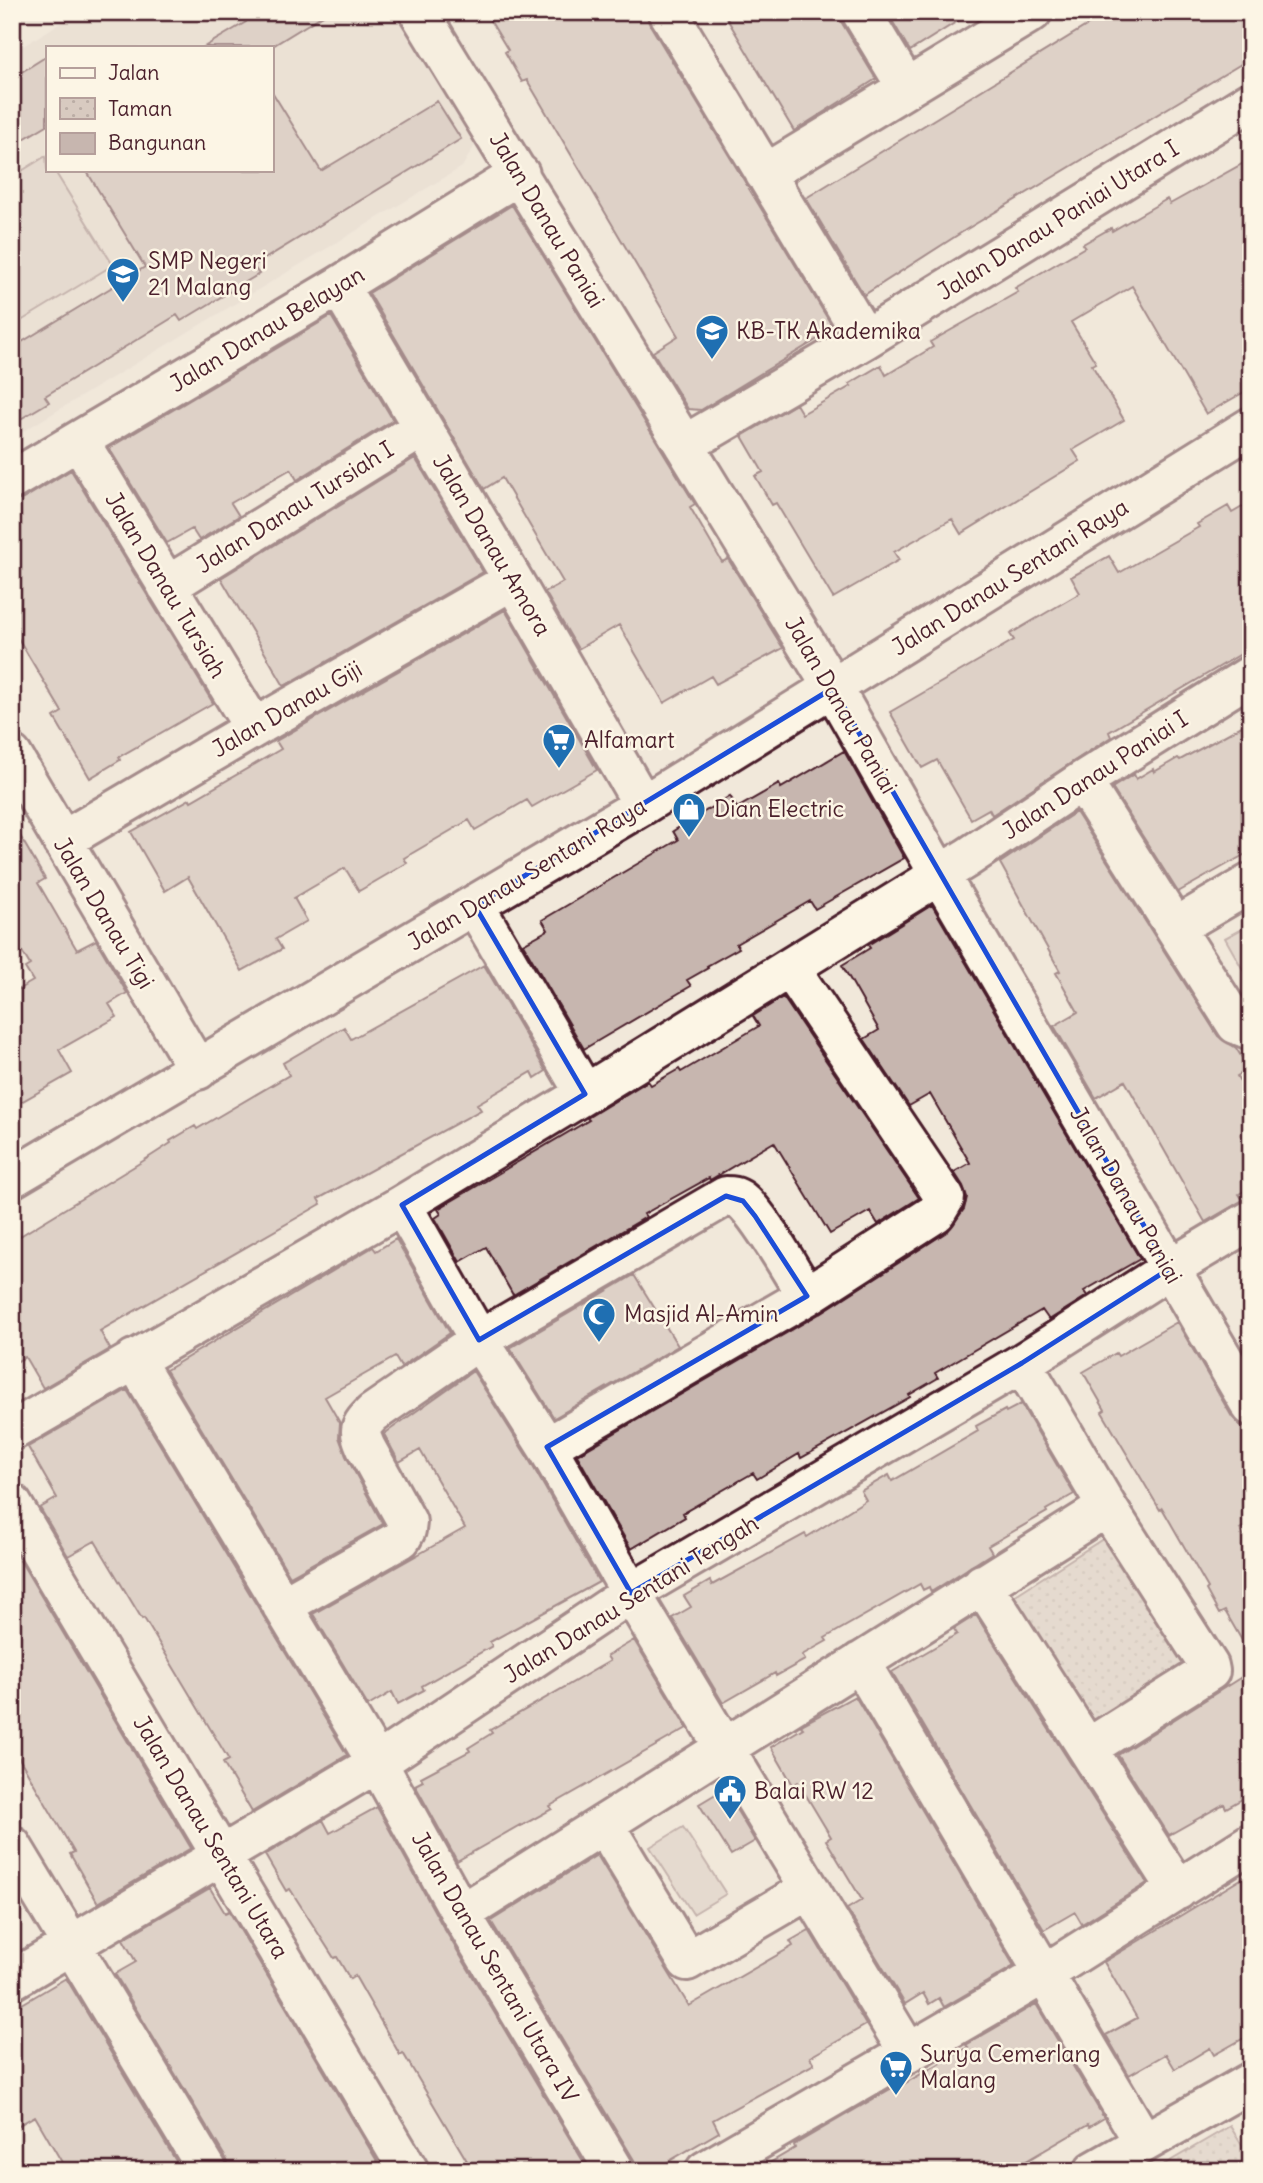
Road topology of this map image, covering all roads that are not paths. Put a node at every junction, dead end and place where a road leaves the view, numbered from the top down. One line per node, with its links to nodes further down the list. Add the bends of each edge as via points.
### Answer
1 (419, 12): 7 (street, Jalan Danau Paniai)
2 (668, 12): 8 (street)
3 (861, 12): 5 (street)
4 (1032, 12): 5 (street)
5 (907, 88): 8 (street)
6 (1251, 101): 10 (street, Jalan Danau Paniai Utara I)
7 (520, 174): 9 (street, Jalan Danau Belayan); 14 (street, Jalan Danau Paniai)
8 (765, 174): 10 (street)
9 (339, 286): 12 (street, Jalan Danau Amora); 13 (street, Jalan Danau Belayan)
10 (865, 339): 14 (street, Jalan Danau Paniai Utara I)
11 (1251, 427): 19 (street, Jalan Danau Sentani Raya)
12 (422, 428): 16 (street, Jalan Danau Amora); 17 (street, Jalan Danau Tursiah I)
13 (79, 442): 15 (street, Jalan Danau Belayan); 17 (street, Jalan Danau Tursiah)
14 (684, 445): 19 (street, Jalan Danau Paniai)
15 (12, 480)
16 (513, 580): 20 (street, Jalan Danau Giji); 23 (street, Jalan Danau Amora)
17 (167, 586): 20 (street, Jalan Danau Tursiah)
18 (1251, 675): 22 (street, Jalan Danau Paniai I)
19 (833, 688): 23 (street, Jalan Danau Sentani Raya); 25 (street, Jalan Danau Paniai)
20 (254, 727): 24 (street, Jalan Danau Giji)
21 (12, 755): 24 (street, Jalan Danau Tigi)
22 (1082, 781): 25 (street, Jalan Danau Paniai I); 28 (street)
23 (643, 805): 27 (street, Jalan Danau Sentani Raya)
24 (62, 841): 31 (street, Jalan Danau Tigi)
25 (939, 874): 29 (street, Jalan Danau Paniai I); 36 (street, Jalan Danau Paniai)
26 (1251, 883): 28 (street)
27 (475, 906): 31 (street, Jalan Danau Sentani Raya); 32 (street)
28 (1176, 927): 30 (street, via 1236,1024)
29 (790, 968): 32 (street, Jalan Danau Paniai I); 37 (street, via 945,1199 936,1213)
30 (1251, 1030)
31 (198, 1070): 33 (street, Jalan Danau Sentani Raya)
32 (584, 1094): 34 (street, Jalan Danau Paniai I)
33 (12, 1178)
34 (402, 1205): 38 (street); 39 (street, Jalan Danau Paniai I)
35 (1251, 1220): 36 (street, Jalan Danau Sentani Tengah)
36 (1169, 1269): 40 (street, Jalan Danau Sentani Tengah); 41 (street, Jalan Danau Paniai)
37 (807, 1296): 38 (street, via 743,1201 726,1196); 43 (street)
38 (479, 1339): 43 (street); 48 (street, via 373,1413 361,1428 360,1436 407,1522 401,1539)
39 (134, 1359): 42 (street, Jalan Danau Paniai I); 48 (street, Jalan Danau Sentani Utara IV)
40 (1023, 1363): 45 (street); 47 (street, Jalan Danau Sentani Tengah)
41 (1251, 1406)
42 (12, 1431)
43 (547, 1447): 47 (street)
44 (12, 1504): 56 (street, Jalan Danau Sentani Utara)
45 (1107, 1507): 46 (street); 51 (street, via 1210,1671)
46 (982, 1584): 49 (street); 51 (street)
47 (631, 1593): 50 (street); 52 (street, Jalan Danau Sentani Tengah)
48 (282, 1606): 52 (street, Jalan Danau Sentani Utara IV)
49 (860, 1662): 50 (street); 61 (street)
50 (725, 1748): 53 (street); 57 (street)
51 (1088, 1748): 58 (street)
52 (377, 1763): 56 (street, Jalan Danau Sentani Tengah); 59 (street, Jalan Danau Sentani Utara IV)
53 (604, 1824): 57 (street, via 687,1961); 59 (street)
54 (1251, 1843): 58 (street)
55 (12, 1846): 60 (street)
56 (222, 1855): 60 (street, Jalan Danau Sentani Tengah); 67 (street, Jalan Danau Sentani Utara)
57 (810, 1889): 63 (street)
58 (1178, 1890): 61 (street)
59 (461, 1914): 68 (street, Jalan Danau Sentani Utara IV)
60 (72, 1944): 62 (street, Jalan Danau Sentani Tengah); 66 (street)
61 (1044, 1974): 63 (street); 65 (street)
62 (12, 1980)
63 (908, 2052): 69 (street)
64 (1251, 2082): 65 (street)
65 (1143, 2141): 70 (street)
66 (208, 2171)
67 (409, 2171)
68 (615, 2171)
69 (705, 2171)
70 (1094, 2171)

